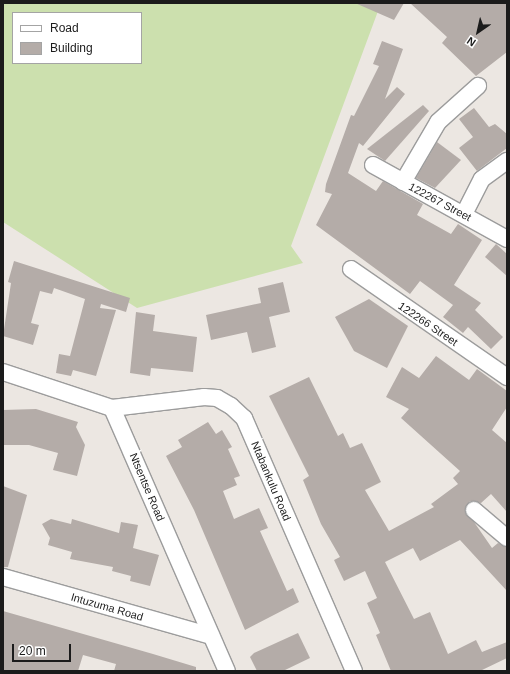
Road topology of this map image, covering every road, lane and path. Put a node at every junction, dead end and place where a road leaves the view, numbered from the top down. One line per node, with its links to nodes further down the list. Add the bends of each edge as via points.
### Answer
1 (478, 86): 4 (street, via 438,122)
2 (507, 160): 5 (street, via 482,180)
3 (373, 165): 4 (street, 122267 Street)
4 (403, 182): 5 (street, 122267 Street)
5 (464, 214): 6 (street, 122267 Street)
6 (507, 239)
7 (351, 269): 9 (street, 122266 Street)
8 (3, 372): 10 (street)
9 (507, 377)
10 (112, 408): 14 (street, Ntsentse Road); 16 (street, Ntabankulu Road, via 204,397 217,398 244,418)
11 (474, 510): 12 (street)
12 (507, 538)
13 (3, 577): 14 (street, Intuzuma Road)
14 (212, 636): 15 (street, Ntsentse Road)
15 (227, 671)
16 (354, 671)

